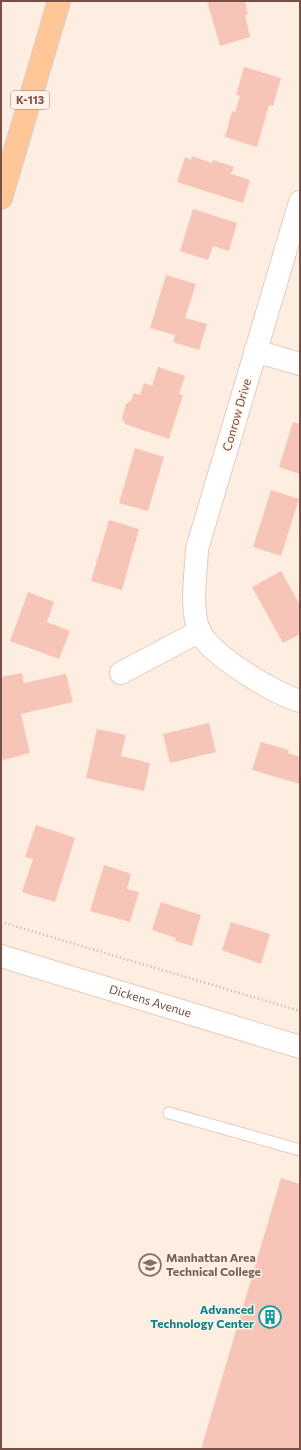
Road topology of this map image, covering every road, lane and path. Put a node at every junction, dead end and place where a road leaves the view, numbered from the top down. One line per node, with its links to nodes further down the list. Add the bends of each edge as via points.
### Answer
1 (59, 1): 2 (main road, K-113)
2 (1, 198)
3 (300, 202): 4 (street, Conrow Drive)
4 (255, 351): 5 (street); 6 (street, Conrow Drive, via 197,549 195,608)
5 (300, 364)
6 (200, 631): 7 (street); 8 (street, Conrow Drive, via 210,646 255,680)
7 (122, 673)
8 (300, 701)
9 (1, 922): 11 (path)
10 (1, 956): 12 (street, Dickens Avenue)
11 (300, 1011)
12 (300, 1047)
13 (170, 1113): 14 (lane)
14 (300, 1150)

